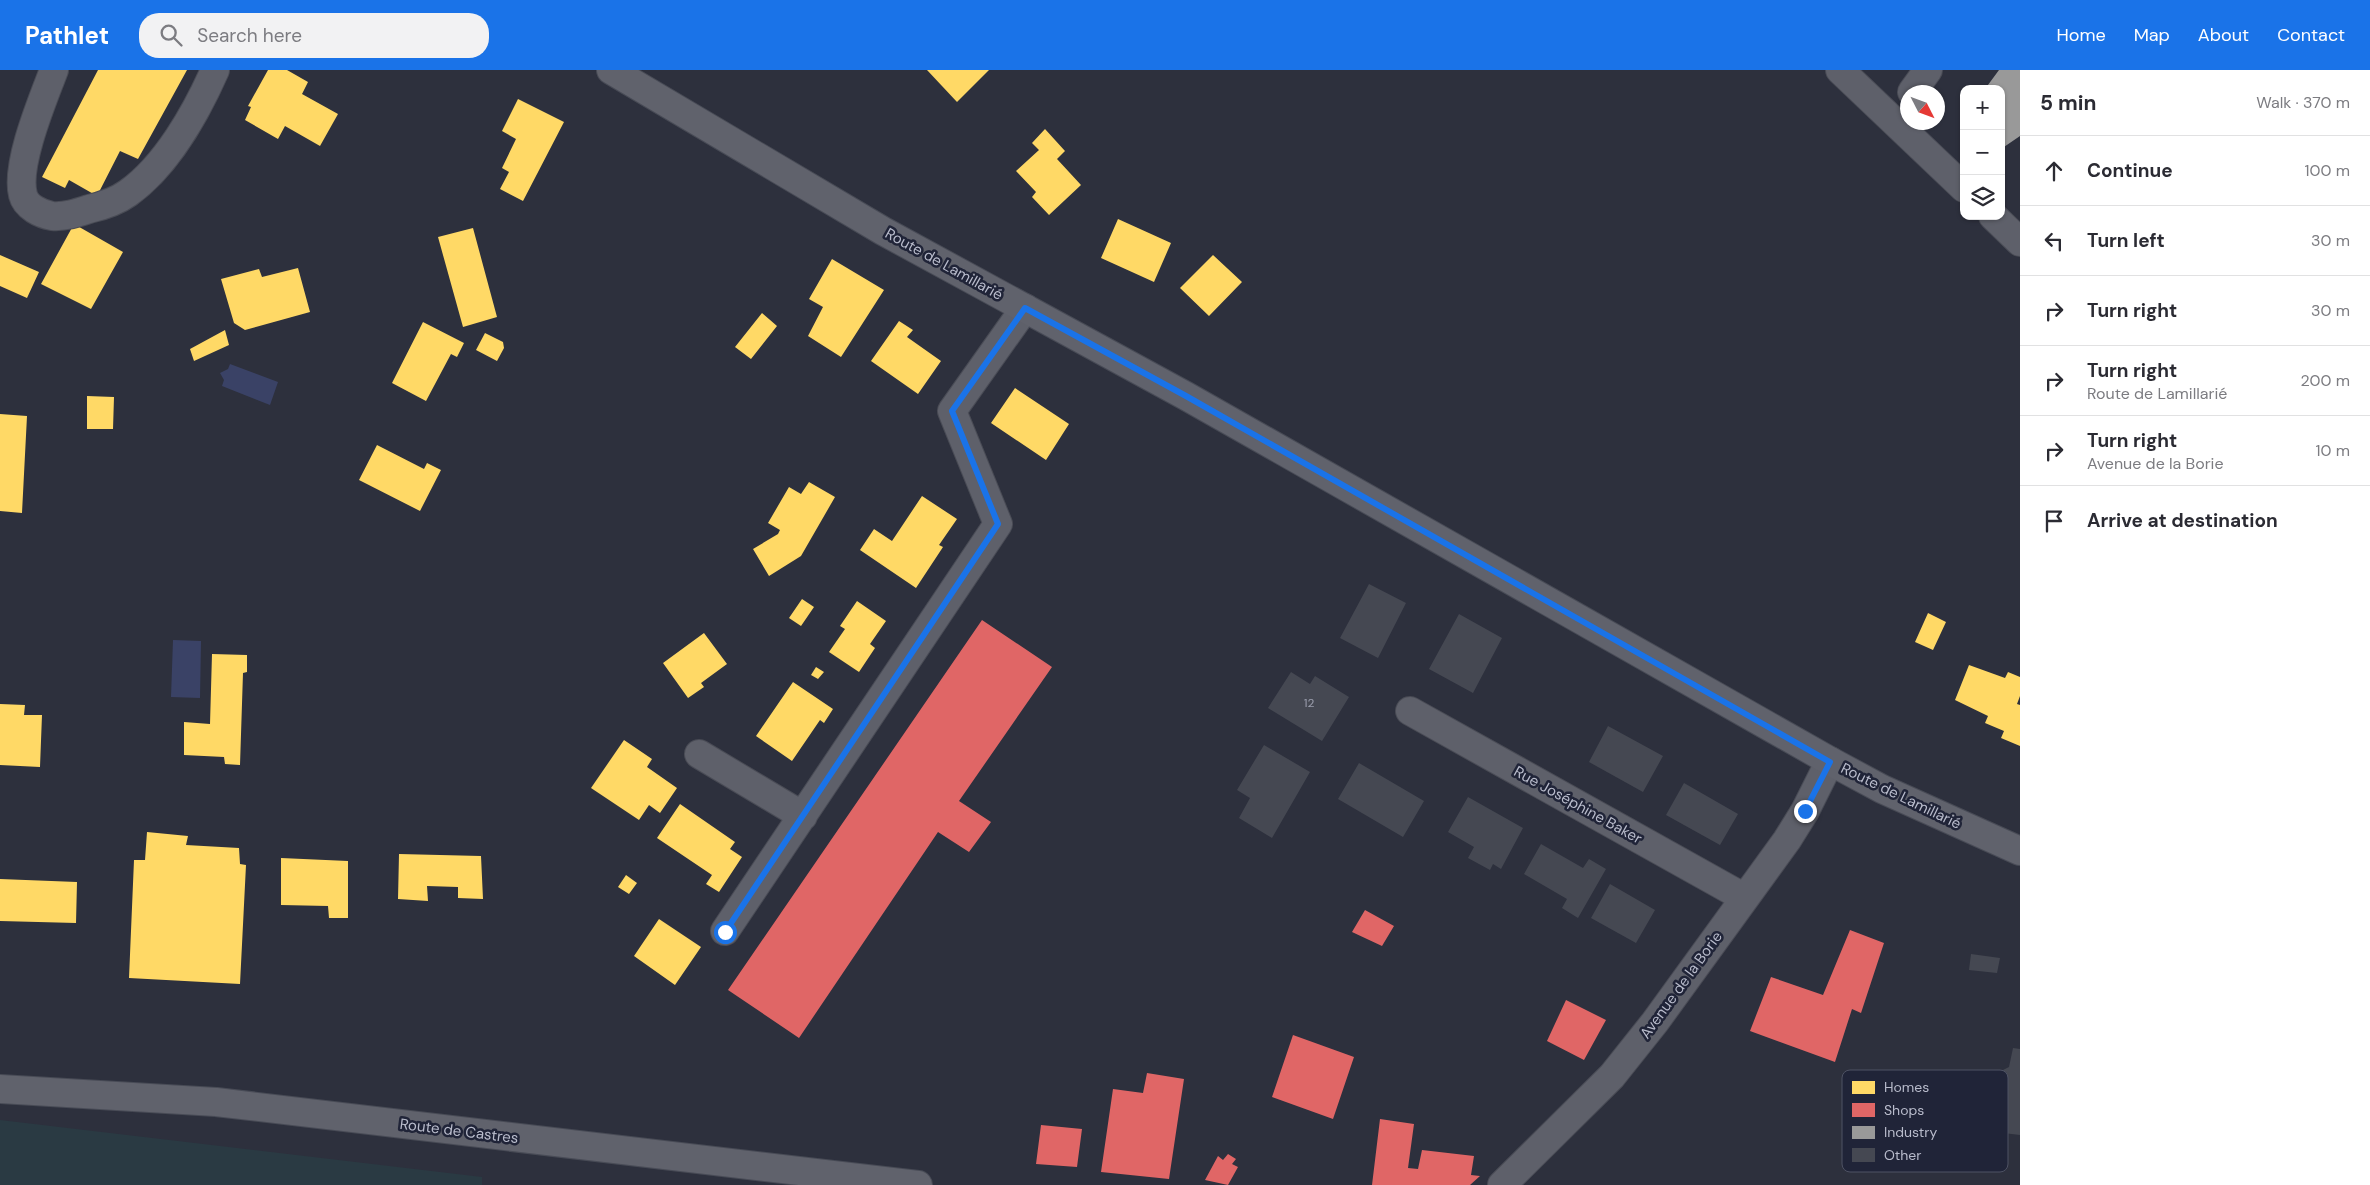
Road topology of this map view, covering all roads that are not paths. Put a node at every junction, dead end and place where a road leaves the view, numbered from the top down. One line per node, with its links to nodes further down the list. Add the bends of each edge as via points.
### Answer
1 (54, 70): 2 (street, via 30,140 22,188 24,200 32,208 60,216 100,206 126,195 146,179 172,147)
2 (215, 70)
3 (611, 70): 10 (main road, Route de Lamillarié, via 883,231)
4 (1840, 70): 5 (street)
5 (1900, 91)
6 (1931, 130): 7 (street)
7 (1960, 181)
8 (1997, 220): 9 (street)
9 (2020, 242)
10 (1025, 308): 13 (main road, Route de Lamillarié); 14 (street, via 952,411 998,524)
11 (1410, 711): 16 (street, Rue Joséphine Baker)
12 (699, 754): 14 (street)
13 (1830, 762): 15 (main road, Route de Lamillarié); 16 (street, Avenue de la Borie, via 1801,818)
14 (803, 816): 17 (street)
15 (2020, 851)
16 (1745, 898): 20 (street, Avenue de la Borie, via 1612,1076)
17 (725, 932)
18 (0, 1089): 19 (main road, Route de Castres, via 216,1102)
19 (918, 1185)
20 (1502, 1185)

